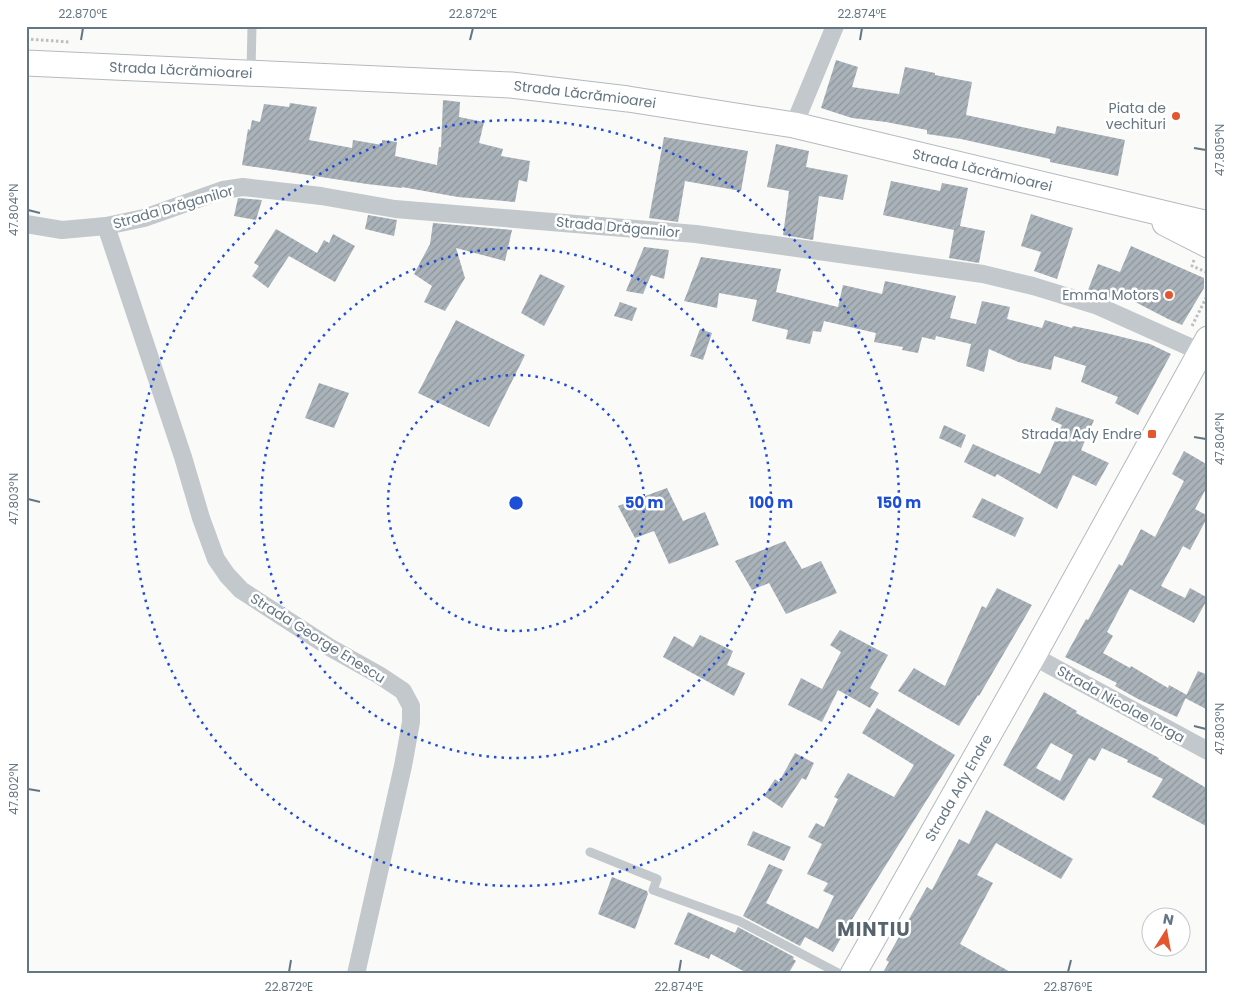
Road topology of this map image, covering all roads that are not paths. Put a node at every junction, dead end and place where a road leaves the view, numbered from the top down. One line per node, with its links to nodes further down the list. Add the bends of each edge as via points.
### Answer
1 (252, 26): 4 (lane)
2 (835, 26): 5 (street)
3 (26, 63): 4 (main road, Strada Lăcrămioarei)
4 (251, 74): 5 (main road, Strada Lăcrămioarei, via 511,85 628,99)
5 (794, 125): 6 (main road, Strada Lăcrămioarei)
6 (1132, 206): 8 (main road, Strada Lăcrămioarei); 10 (main road, Strada Lăcrămioarei)
7 (26, 224): 9 (street, Strada Drăganilor, via 62,230)
8 (1208, 224)
9 (106, 226): 11 (street, Strada Drăganilor, via 144,218 223,190 244,187 395,209 696,234 982,274 1098,306); 15 (street, Strada George Enescu, via 216,559 241,590 403,691 411,706 403,766)
10 (1208, 245)
11 (1197, 345): 12 (main road, Strada Ady Endre)
12 (1033, 656): 13 (street, Strada Nicolae Iorga); 17 (main road, Strada Ady Endre)
13 (1208, 752)
14 (590, 852): 16 (lane, via 657,879 652,890 739,921)
15 (356, 974)
16 (840, 974)
17 (853, 974)

